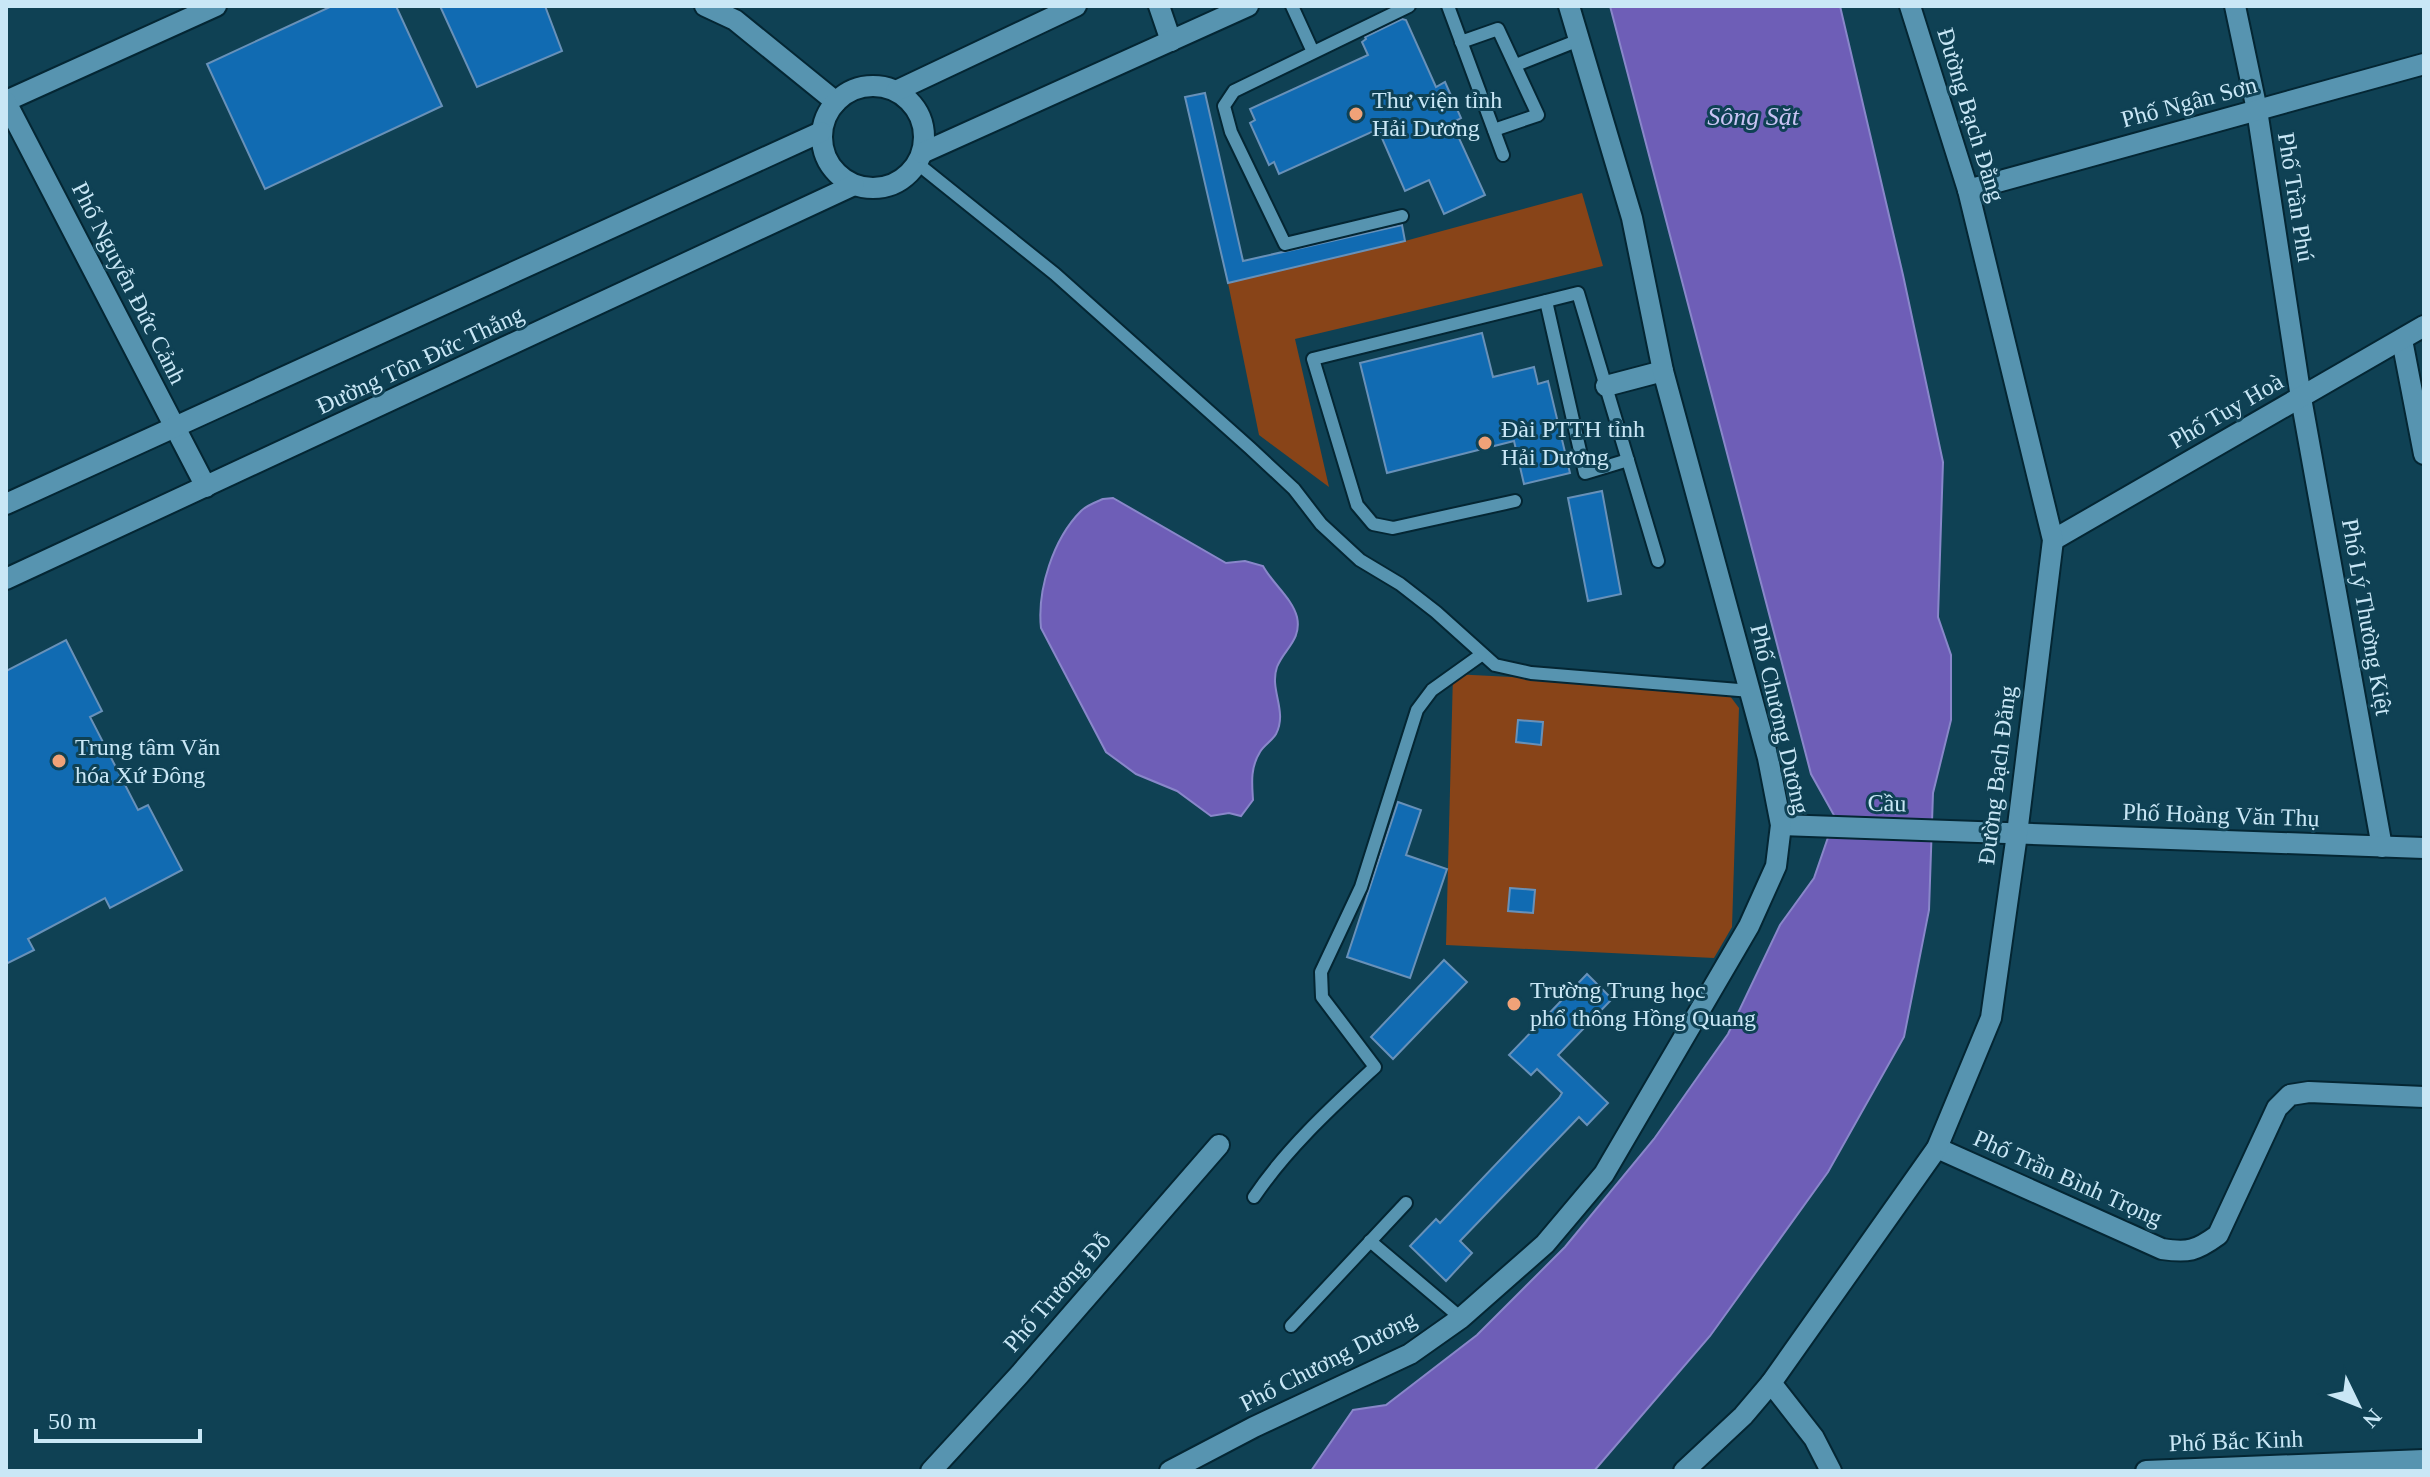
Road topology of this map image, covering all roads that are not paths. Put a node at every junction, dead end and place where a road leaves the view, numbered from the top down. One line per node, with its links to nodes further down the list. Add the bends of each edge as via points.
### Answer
1 (216, 6): 20 (street)
2 (705, 6): 12 (street)
3 (1076, 6): 19 (street)
4 (1159, 6): 14 (street)
5 (1248, 6): 14 (street)
6 (1292, 6): 16 (lane)
7 (1409, 6): 16 (lane)
8 (1448, 6): 15 (lane)
9 (1569, 6): 13 (street, Phố Chương Dương)
10 (1910, 6): 28 (street, Đường Bạch Đằng)
11 (2235, 6): 22 (street, Phố Trần Phú)
12 (728, 13): 21 (street)
13 (1579, 40): 18 (lane); 33 (street, Phố Chương Dương, via 1632,218)
14 (1171, 41): 26 (street)
15 (1461, 42): 18 (lane, via 1498,29); 23 (lane)
16 (1313, 52): 29 (lane, via 1234,91 1224,106 1231,132 1285,244)
17 (2424, 64): 22 (street, Phố Ngân Sơn)
18 (1516, 65): 23 (lane, via 1538,115)
19 (896, 91): 21 (street, via 867,85); 26 (street, via 909,99 922,119 925,142)
20 (6, 102): 36 (street, Phố Nguyễn Đức Cảnh)
21 (836, 102): 24 (street)
22 (2257, 110): 28 (street, Phố Ngân Sơn); 35 (street, Phố Trần Phú)
23 (1494, 130): 25 (lane)
24 (821, 132): 27 (street, via 824,155 837,175); 36 (street, Đường Tôn Đức Thắng)
25 (1503, 155)
26 (920, 159): 27 (street, via 901,181 880,189); 45 (lane, via 1294,489 1321,524 1360,560 1436,612)
27 (854, 185): 39 (street, Đường Tôn Đức Thắng)
28 (1968, 190): 42 (street, Đường Bạch Đằng)
29 (1402, 216)
30 (1546, 301): 34 (lane, via 1578,293); 38 (lane, via 1585,473); 40 (lane, via 1313,359 1357,505 1373,524 1393,528)
31 (2424, 326): 32 (street, Phố Tuy Hoà)
32 (2402, 340): 35 (street, Phố Tuy Hoà); 37 (street)
33 (1663, 371): 34 (street); 46 (street, Phố Chương Dương)
34 (1606, 386): 38 (lane)
35 (2301, 398): 42 (street, Phố Tuy Hoà); 49 (street, Phố Lý Thường Kiệt)
36 (174, 427): 39 (street, Phố Nguyễn Đức Cảnh); 41 (street, Đường Tôn Đức Thắng)
37 (2424, 454)
38 (1628, 460): 43 (lane)
39 (206, 487): 44 (street, Đường Tôn Đức Thắng)
40 (1515, 501)
41 (6, 504)
42 (2053, 540): 48 (street, Đường Bạch Đằng)
43 (1658, 561)
44 (6, 579)
45 (1481, 655): 46 (lane, via 1495,665 1531,673); 54 (lane, via 1432,690 1417,710 1361,887 1321,972 1322,997 1375,1067 1329,1110)
46 (1751, 691): 47 (street, Phố Chương Dương)
47 (1781, 825): 48 (street, Cầu); 57 (street, Phố Chương Dương, via 1776,866 1749,926 1604,1174 1545,1244)
48 (2017, 834): 49 (street, Phố Hoàng Văn Thụ); 53 (street, Đường Bạch Đằng, via 1991,1018)
49 (2382, 847): 50 (street, Phố Hoàng Văn Thụ)
50 (2424, 848)
51 (2424, 1097): 53 (street, Phố Trần Bình Trọng, via 2290,1095 2277,1108 2218,1235 2200,1248 2182,1252 2162,1249)
52 (1219, 1145): 61 (street, Phố Trương Đỗ)
53 (1937, 1148): 59 (street, Đường Bạch Đằng)
54 (1254, 1197)
55 (1406, 1203): 56 (lane)
56 (1370, 1241): 57 (lane); 58 (lane)
57 (1461, 1318): 62 (street, Phố Chương Dương, via 1410,1354)
58 (1291, 1326)
59 (1771, 1383): 63 (street, Đường Bạch Đằng); 64 (street, via 1814,1438)
60 (2424, 1460): 65 (street, Phố Bắc Kinh)
61 (931, 1471)
62 (1170, 1471)
63 (1684, 1471)
64 (1831, 1471)
65 (2146, 1471)

